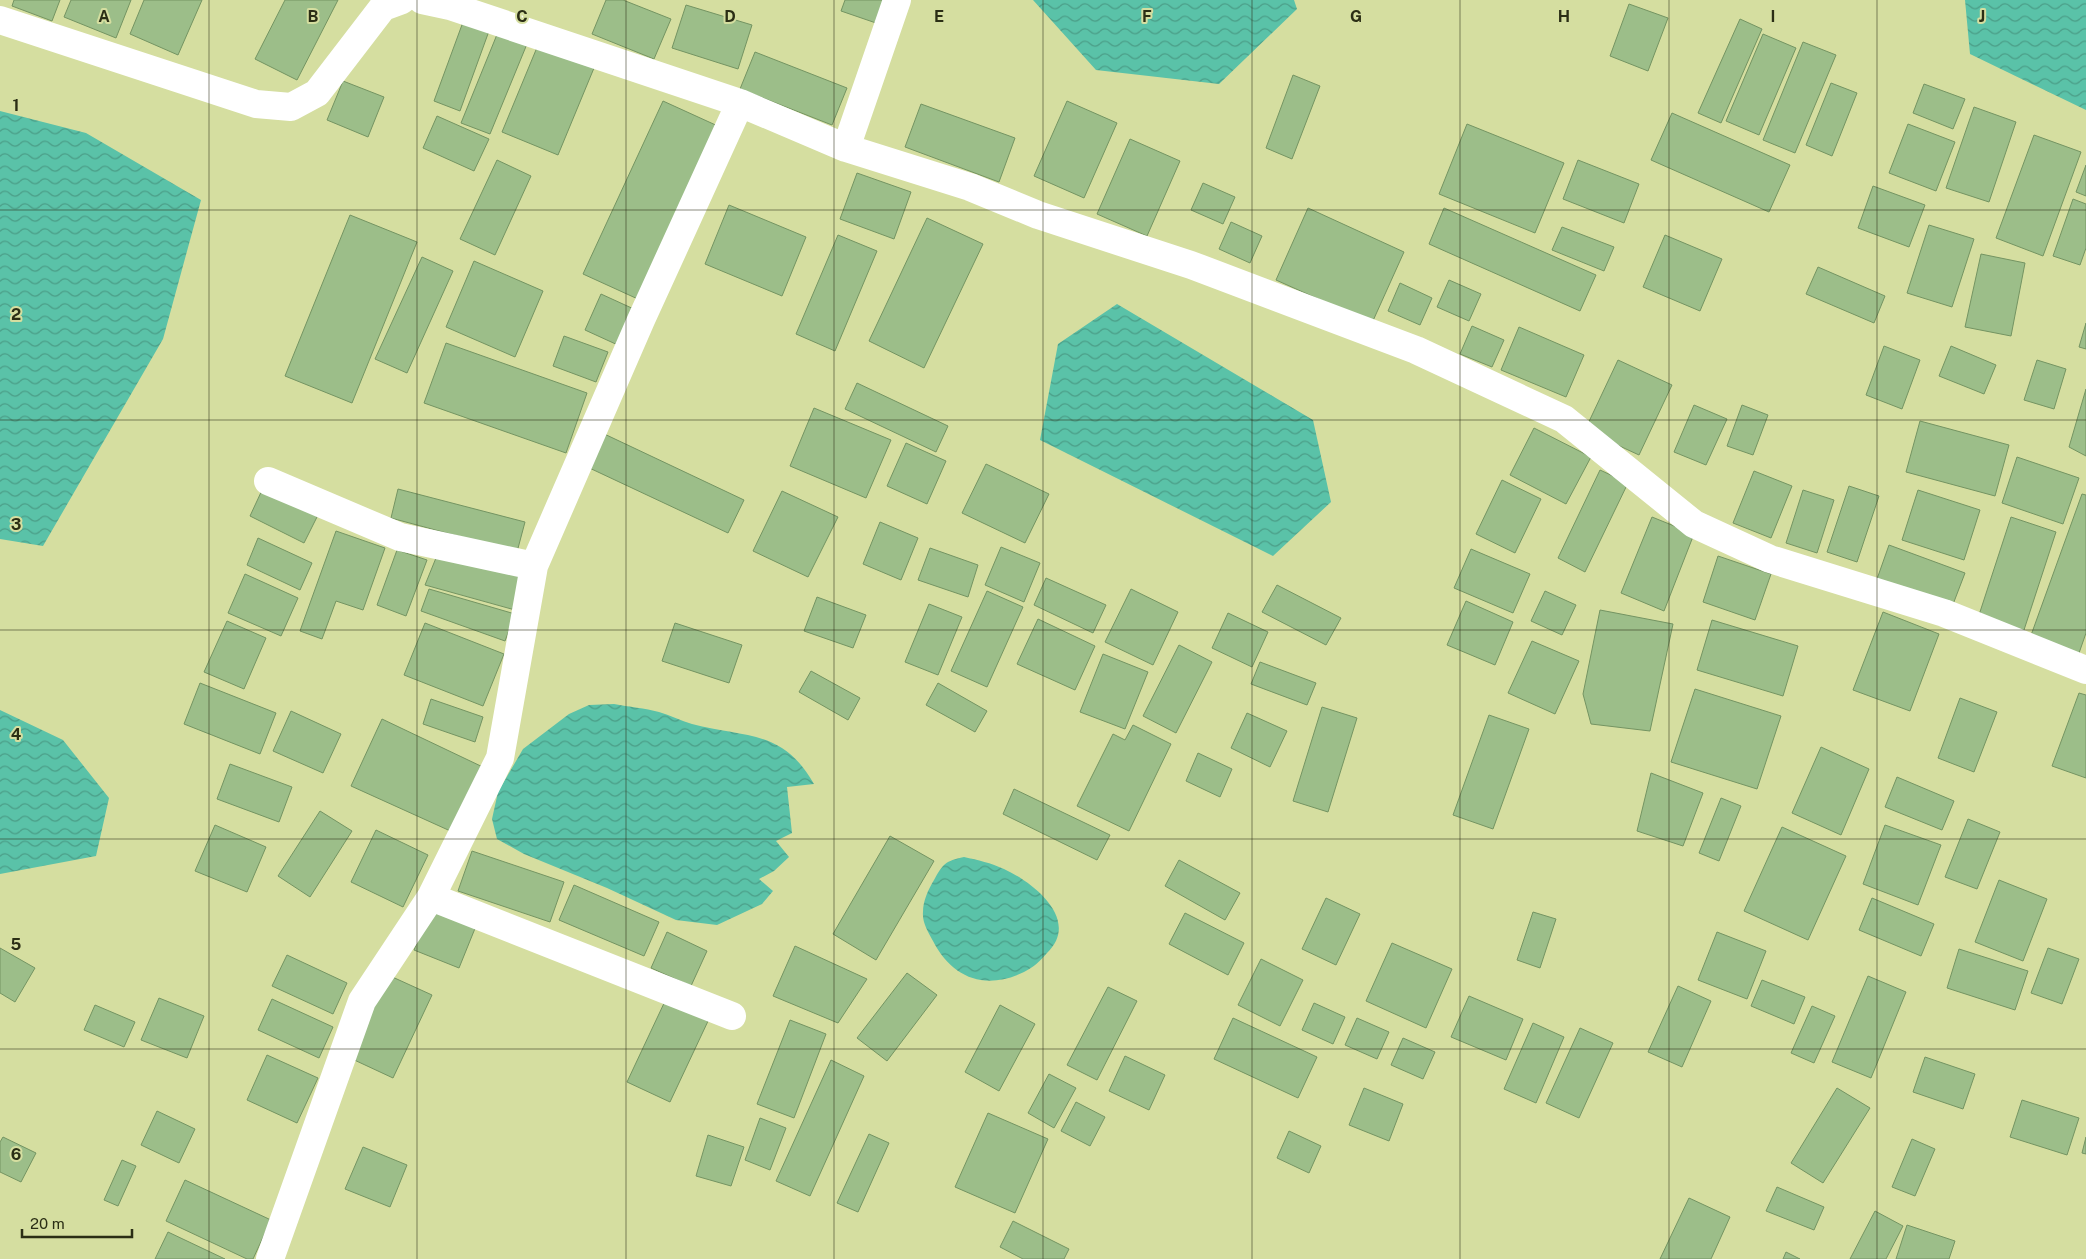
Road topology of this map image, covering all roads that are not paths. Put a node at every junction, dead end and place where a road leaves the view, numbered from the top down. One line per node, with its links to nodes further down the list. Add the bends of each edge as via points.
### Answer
1 (402, 0): 4 (street, via 382,6 317,93 291,107 256,104)
2 (422, 0): 5 (street, via 450,6)
3 (897, 0): 6 (street)
4 (0, 20)
5 (740, 103): 6 (street); 8 (street)
6 (846, 148): 9 (street, via 970,187 1038,215 1191,266 1416,350 1564,419 1694,524 1770,559 1944,613)
7 (268, 481): 8 (street, via 400,537)
8 (534, 566): 10 (street, via 500,758)
9 (2086, 670)
10 (431, 897): 11 (street); 12 (street, via 362,1001)
11 (732, 1016)
12 (270, 1259)

